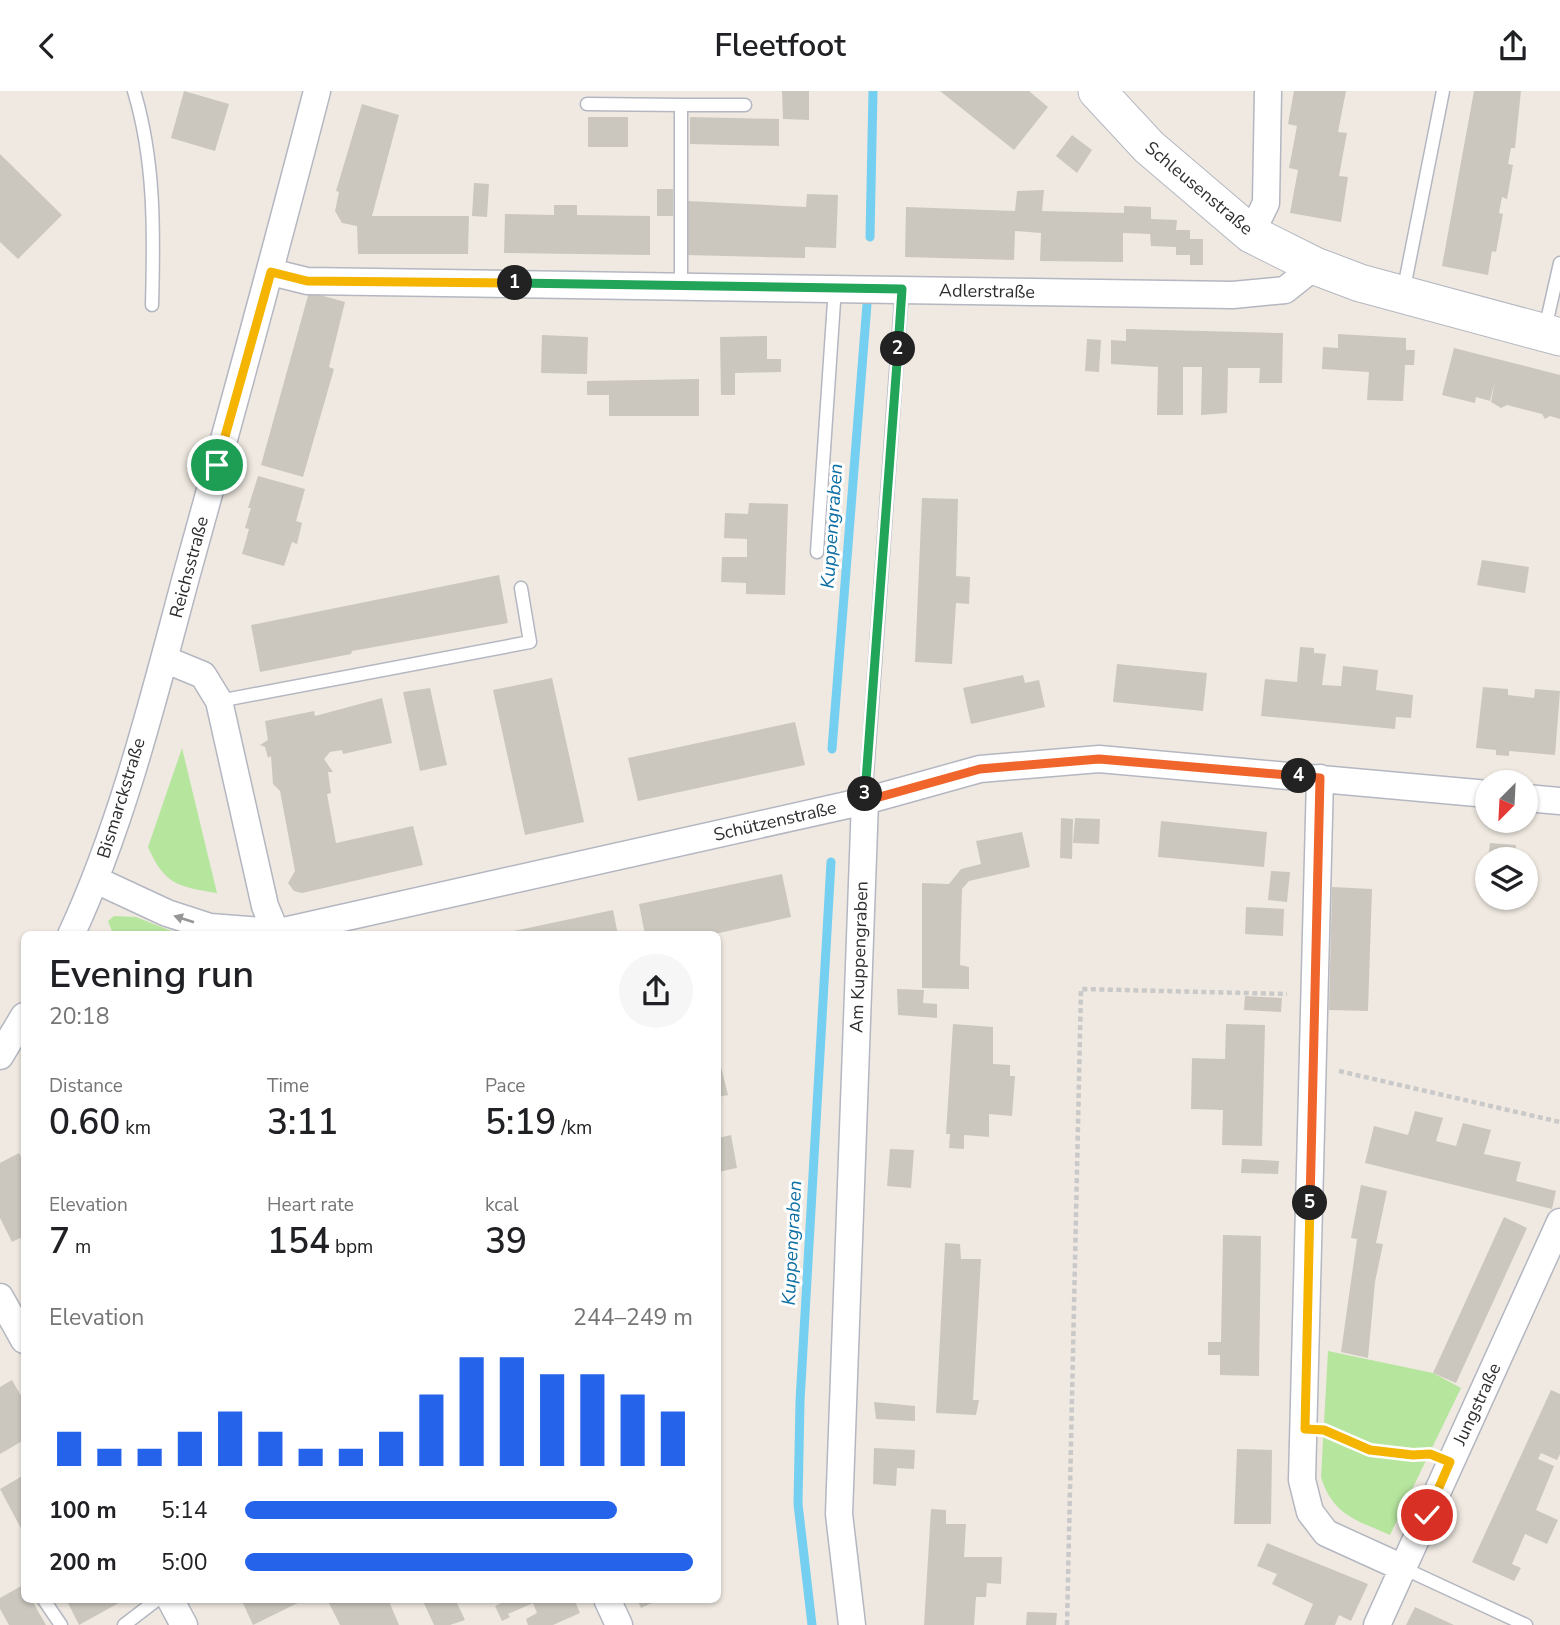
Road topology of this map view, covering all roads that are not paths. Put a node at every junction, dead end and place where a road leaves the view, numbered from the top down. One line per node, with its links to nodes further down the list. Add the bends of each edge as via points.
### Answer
1 (134, 91): 17 (lane, via 142,115 154,204)
2 (317, 91): 12 (street, Reichsstraße)
3 (1097, 91): 9 (street, Schleusenstraße, via 1149,147)
4 (1268, 91): 9 (street, via 1266,203)
5 (1443, 91): 16 (lane)
6 (587, 104): 7 (lane)
7 (681, 105): 8 (lane); 13 (lane)
8 (746, 105)
9 (1251, 234): 10 (street, Schleusenstraße)
10 (1315, 267): 15 (street, Adlerstraße, via 1285,290 1233,295); 16 (street)
11 (1559, 267): 18 (lane)
12 (271, 272): 13 (street, Adlerstraße, via 307,281); 21 (street, Reichsstraße)
13 (681, 284): 14 (street, Adlerstraße)
14 (835, 286): 15 (street, Adlerstraße); 19 (lane)
15 (902, 289): 26 (lane, Am Kuppengraben)
16 (1402, 297): 18 (street)
17 (152, 305)
18 (1552, 335)
19 (817, 552)
20 (521, 588): 22 (lane, via 530,642)
21 (164, 659): 22 (street, via 203,675); 28 (street, Bismarckstraße)
22 (219, 701): 31 (street)
23 (1320, 778): 24 (street, Schützenstraße); 26 (street, Schützenstraße, via 1099,759 980,769); 38 (street, via 1302,1480 1310,1513 1326,1532)
24 (1475, 793)
25 (1538, 799): 27 (street)
26 (865, 801): 32 (street, Schützenstraße); 47 (street, Am Kuppengraben, via 839,1514)
27 (1560, 801)
28 (96, 880): 29 (street, Bismarckstraße); 30 (street, Schützenstraße, one-way to 28, via 210,927 167,913)
29 (73, 931)
30 (246, 931)
31 (272, 931)
32 (286, 931)
33 (21, 1021): 34 (street)
34 (0, 1056)
35 (1560, 1222): 38 (street, Jungstraße)
36 (0, 1297): 37 (street)
37 (21, 1335)
38 (1403, 1568): 48 (street, Jungstraße); 49 (lane)
39 (46, 1603): 43 (lane)
40 (153, 1603): 44 (lane)
41 (172, 1603): 45 (street)
42 (609, 1603): 46 (street)
43 (61, 1625)
44 (124, 1625)
45 (184, 1625)
46 (619, 1625)
47 (852, 1625)
48 (1377, 1625)
49 (1526, 1625)

